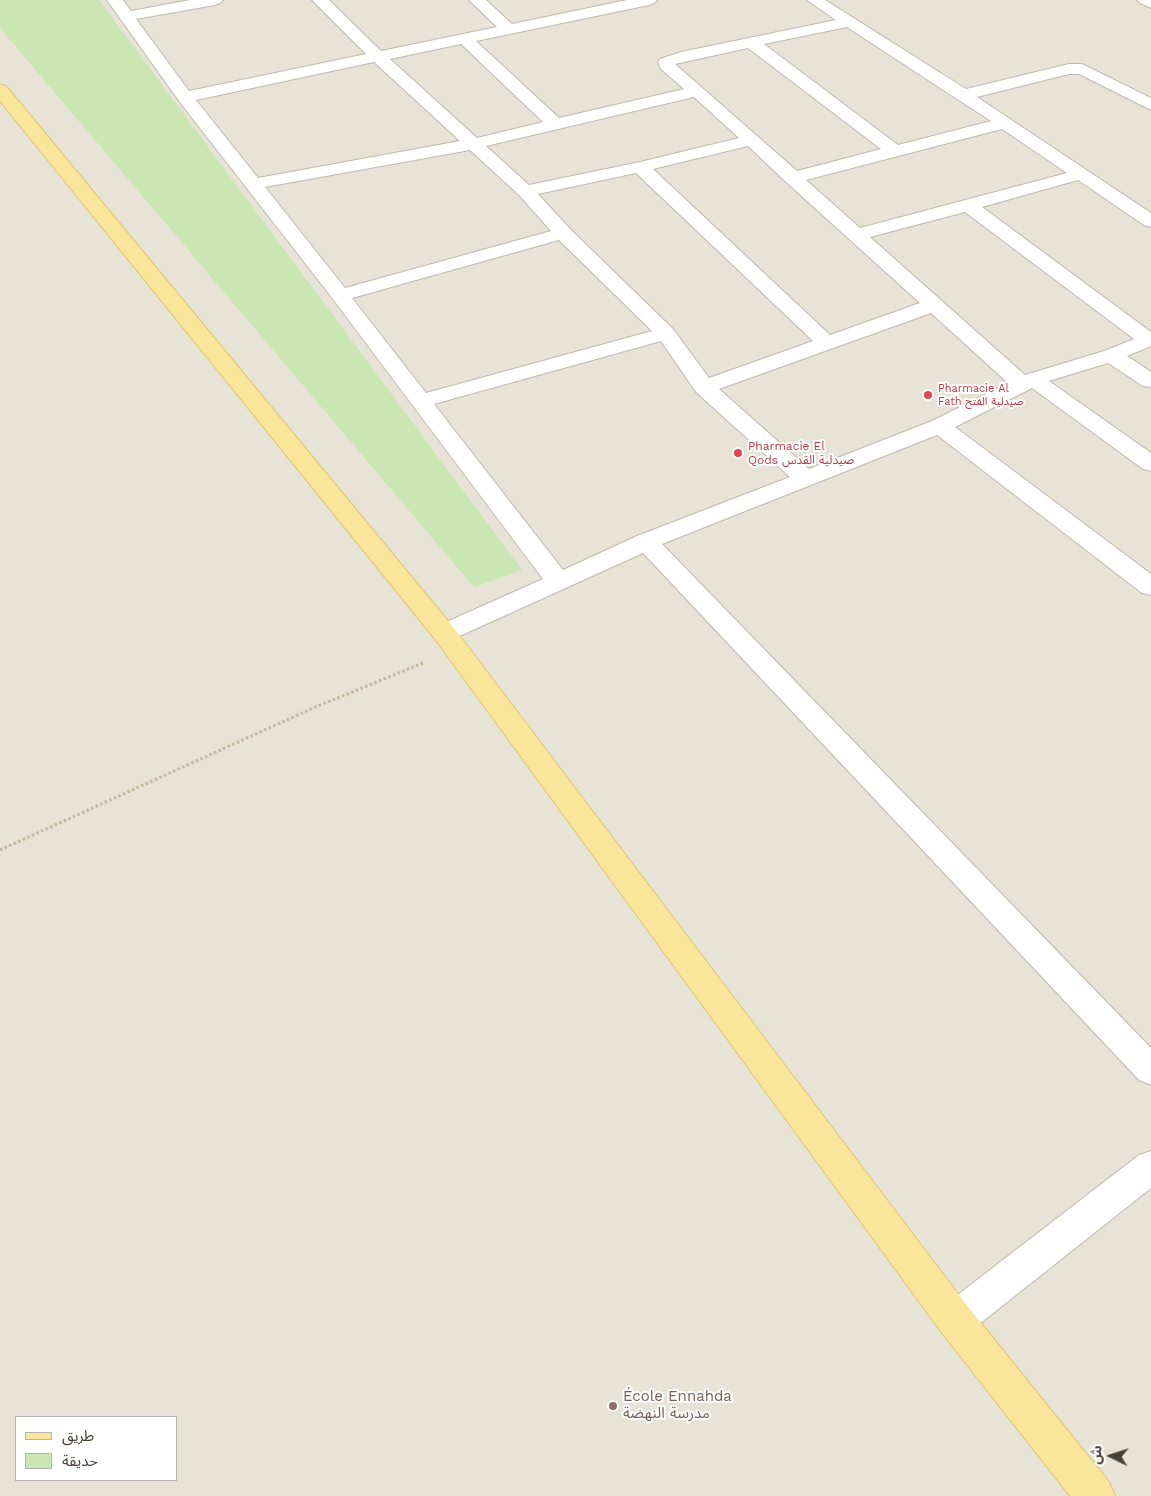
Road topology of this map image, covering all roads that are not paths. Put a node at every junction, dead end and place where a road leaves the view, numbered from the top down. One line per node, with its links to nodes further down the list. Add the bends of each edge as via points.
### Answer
1 (114, 0): 9 (street)
2 (215, 0): 9 (street)
3 (320, 0): 14 (street)
4 (477, 0): 11 (street)
5 (649, 0): 11 (street)
6 (815, 0): 10 (street)
7 (1145, 0): 8 (street)
8 (1151, 3)
9 (127, 16): 18 (street)
10 (849, 22): 13 (street); 17 (street)
11 (508, 29): 12 (street)
12 (465, 39): 14 (street); 21 (street)
13 (751, 42): 16 (street, via 666,62 674,74); 24 (street)
14 (378, 57): 18 (street); 23 (street)
15 (0, 90): 50 (main road)
16 (697, 91): 21 (street); 22 (street)
17 (963, 95): 19 (street, via 1082,68); 20 (street)
18 (185, 97): 28 (street)
19 (1147, 100)
20 (1004, 123): 24 (street); 26 (street)
21 (555, 124): 23 (street)
22 (750, 140): 25 (street); 27 (street)
23 (473, 144): 28 (street); 29 (street)
24 (893, 150): 27 (street)
25 (640, 167): 29 (street); 38 (street)
26 (1082, 174): 30 (street); 31 (street)
27 (792, 178): 33 (street)
28 (254, 184): 34 (street)
29 (525, 191): 32 (street)
30 (969, 206): 33 (street); 37 (street)
31 (1151, 221)
32 (563, 233): 34 (street); 36 (street)
33 (856, 235): 35 (street)
34 (340, 295): 43 (street)
35 (934, 306): 38 (street); 40 (street)
36 (666, 334): 42 (street); 43 (street)
37 (1150, 340): 39 (street)
38 (828, 344): 42 (street)
39 (1111, 355): 40 (street); 41 (street)
40 (1028, 382): 44 (street); 45 (street)
41 (1151, 382)
42 (704, 387): 46 (street)
43 (420, 401): 48 (street)
44 (940, 426): 46 (street); 49 (street)
45 (1151, 464)
46 (806, 479): 47 (street)
47 (646, 542): 48 (street); 51 (street)
48 (558, 581): 50 (street)
49 (1151, 587)
50 (451, 641): 53 (main road)
51 (1151, 1070)
52 (1151, 1167): 53 (street)
53 (955, 1320): 54 (main road)
54 (1095, 1496)

